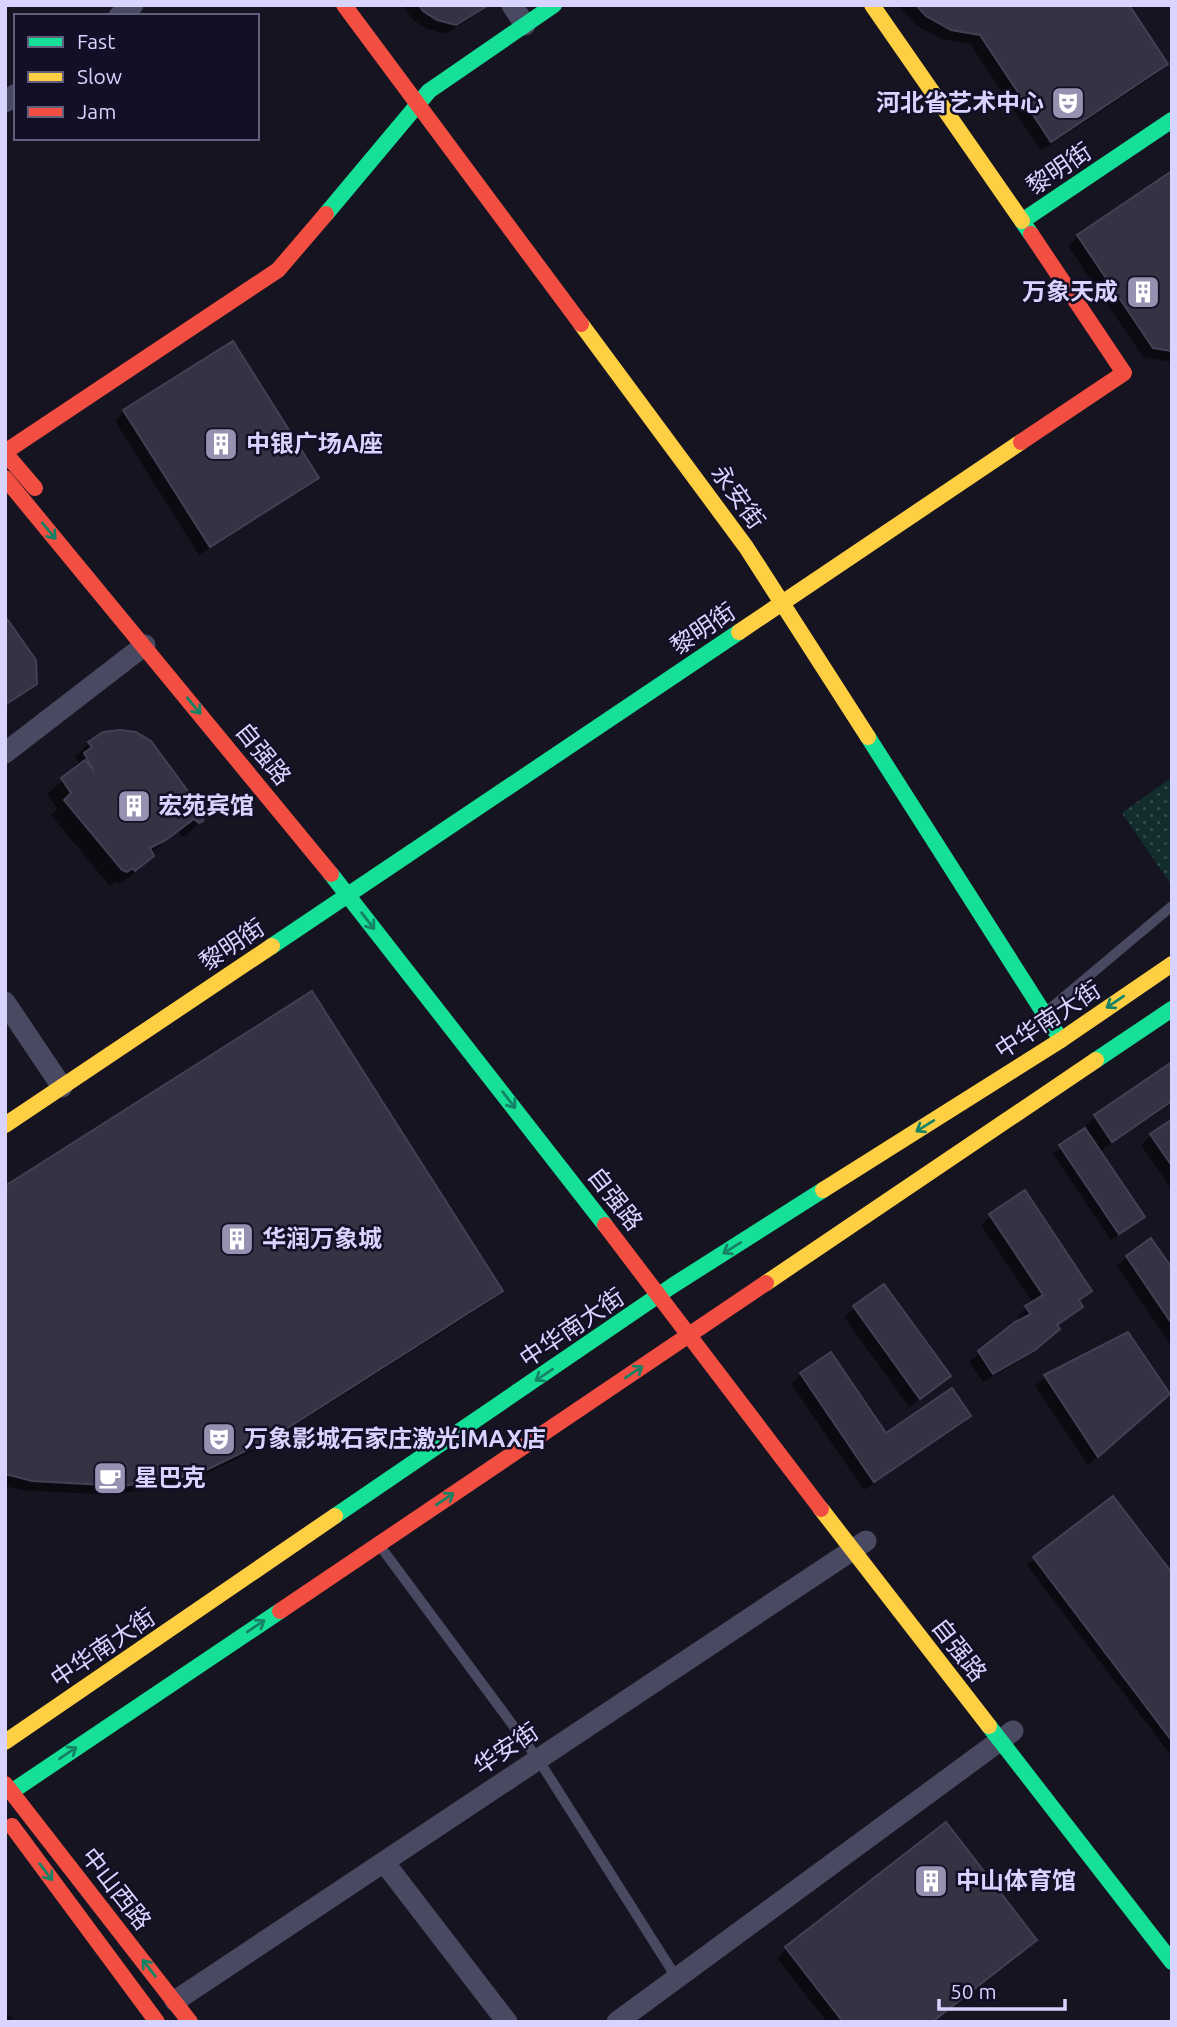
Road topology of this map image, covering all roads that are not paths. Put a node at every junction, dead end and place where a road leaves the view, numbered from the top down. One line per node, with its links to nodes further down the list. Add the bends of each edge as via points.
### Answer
1 (344, 5): 6 (main road, 永安街)
2 (512, 5): 5 (street)
3 (554, 5): 5 (main road)
4 (872, 5): 8 (main road)
5 (525, 25): 6 (main road, via 429,91)
6 (418, 104): 9 (main road, via 278,270); 13 (main road, 永安街, via 746,547)
7 (1172, 120): 8 (main road, 黎明街)
8 (1022, 221): 13 (main road, 黎明街, via 1124,373)
9 (5, 452): 12 (main road)
10 (5, 478): 11 (main road, 自强路)
11 (13, 503): 14 (main road, 自强路, one-way to 14)
12 (48, 504)
13 (782, 603): 16 (main road, 黎明街); 21 (main road, 永安街)
14 (145, 645): 15 (street); 16 (main road, 自强路, one-way to 16)
15 (5, 753)
16 (358, 888): 23 (main road, 黎明街); 25 (main road, 自强路, one-way to 25)
17 (1172, 906): 21 (lane)
18 (1172, 964): 22 (main road, 中华南大街, one-way to 22)
19 (5, 1002): 23 (street)
20 (1172, 1009): 26 (main road)
21 (1044, 1014): 22 (main road, 永安街)
22 (1061, 1040): 25 (main road, 中华南大街, one-way to 25)
23 (62, 1087): 24 (main road, 黎明街)
24 (5, 1125)
25 (669, 1289): 26 (main road, 自强路); 31 (main road, 中华南大街, one-way to 31)
26 (695, 1326): 27 (main road, one-way to 26); 28 (main road, 自强路)
27 (378, 1544): 32 (lane); 33 (main road, one-way to 27)
28 (859, 1546): 29 (main road, 自强路); 30 (main road, 自强路); 32 (street, 华安街)
29 (988, 1699)
30 (1010, 1733): 36 (main road, 自强路); 37 (street)
31 (5, 1742)
32 (538, 1759): 35 (street, 华安街); 37 (lane)
33 (7, 1790): 38 (main road, 中山西路, one-way to 33)
34 (5, 1818): 39 (main road, 中山西路, one-way to 39)
35 (384, 1862): 38 (street, 华安街); 41 (street)
36 (1172, 1962)
37 (676, 1977): 42 (street)
38 (175, 2001): 40 (main road, 中山西路)
39 (151, 2020)
40 (190, 2022)
41 (507, 2022)
42 (617, 2022)

